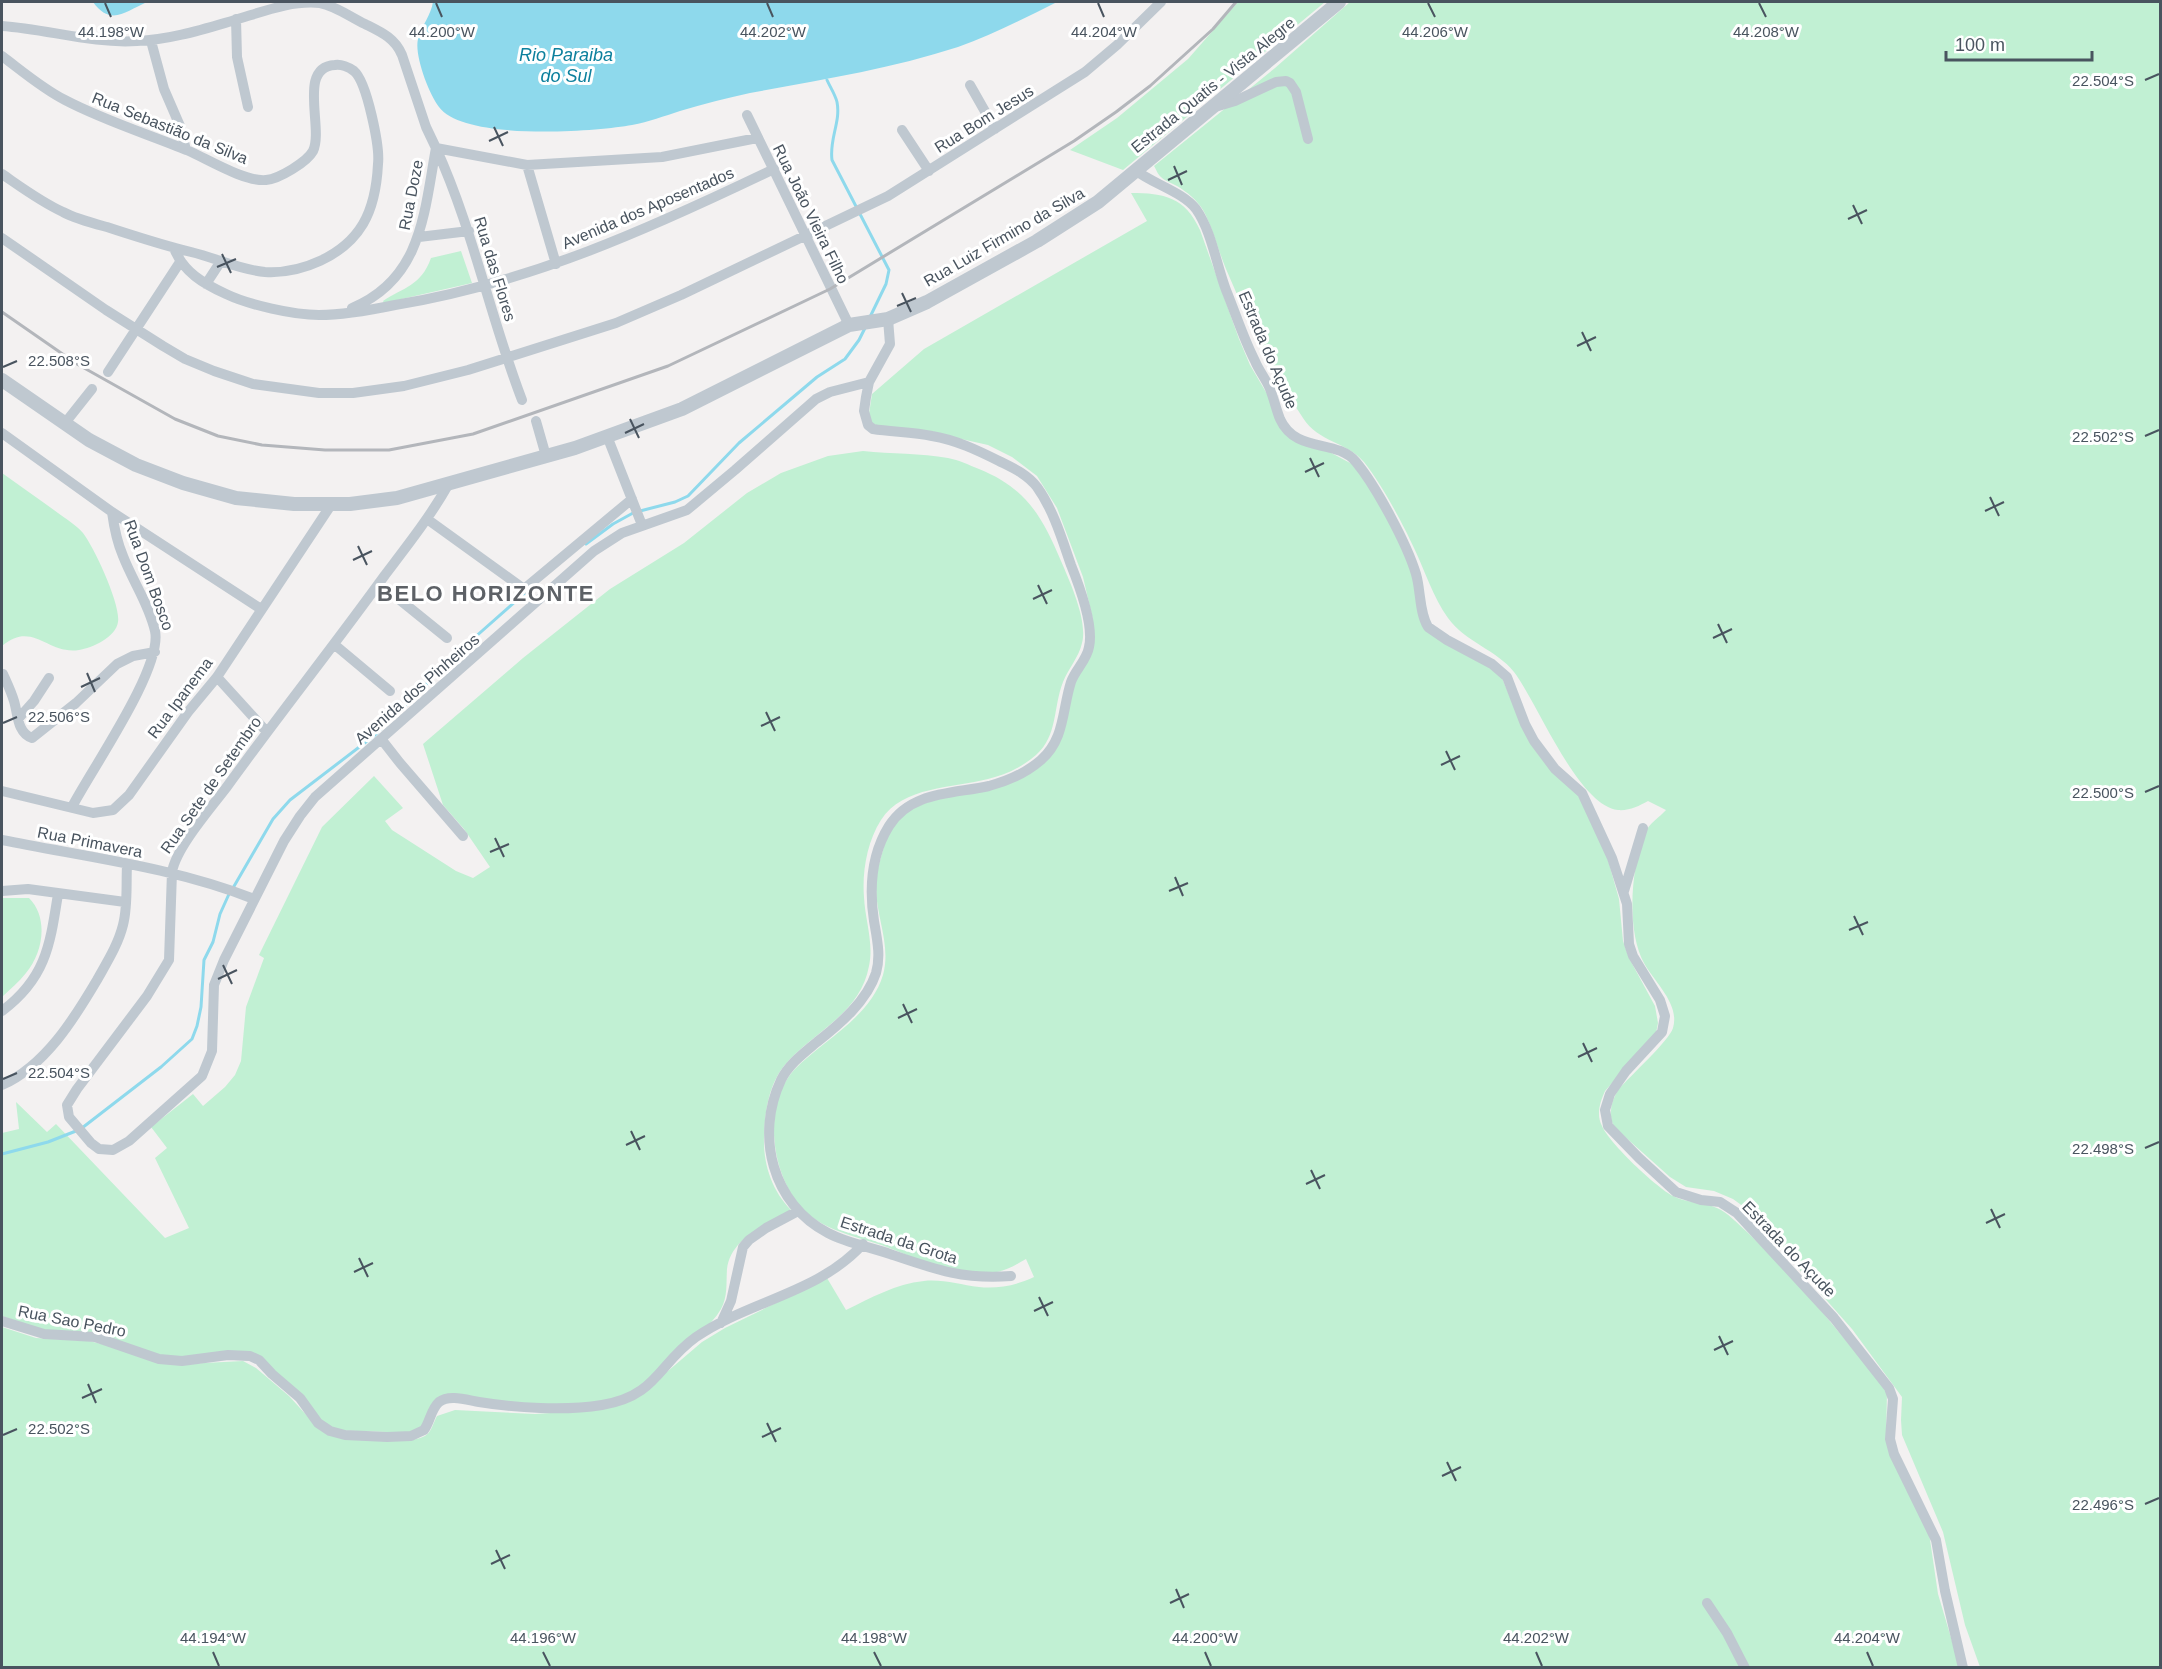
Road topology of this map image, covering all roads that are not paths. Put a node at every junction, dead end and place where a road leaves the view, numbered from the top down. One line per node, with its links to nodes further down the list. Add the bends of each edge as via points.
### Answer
1 (1161, 2): 11 (street, Rua Bom Jesus, via 1101,60)
2 (1339, 2): 9 (street, Estrada Quatis - Vista Alegre)
3 (236, 19): 5 (street, Rua das Flores); 8 (street, via 237,57); 15 (street, Rua das Flores, via 280,6 320,3 388,36 402,55)
4 (2, 26): 5 (street, Rua das Flores, via 97,40)
5 (151, 40): 16 (street)
6 (2, 56): 16 (street, Rua Sebastião da Silva, via 65,100)
7 (970, 84): 11 (street)
8 (248, 107)
9 (1212, 108): 14 (street, via 1286,81 1296,92); 19 (street, Estrada Quatis - Vista Alegre)
10 (747, 115): 13 (street, Rua João Vieira Filho)
11 (995, 129): 20 (street, Rua Bom Jesus)
12 (902, 130): 20 (street)
13 (757, 138): 17 (street, via 662,157); 18 (street, Rua João Vieira Filho)
14 (1308, 139)
15 (436, 148): 17 (street); 22 (street, Rua das Flores); 24 (street, Rua Doze)
16 (186, 150): 27 (street, Rua Sebastião da Silva, via 235,173 268,180 312,152 316,139 314,87 318,72 337,65 351,69 358,77 379,150 373,198 363,224 344,247 299,268 265,272)
17 (527, 165): 29 (street)
18 (774, 169): 23 (street, Rua João Vieira Filho); 29 (street, Avenida dos Aposentados)
19 (1135, 170): 33 (street, Rua Luiz Firmino da Silva, via 1093,206 1037,242 927,302); 73 (street, Estrada do Açude, via 1195,208 1254,361 1285,428 1293,437 1343,453 1356,462 1411,559 1428,627 1507,677 1534,741 1555,769 1582,793)
20 (929, 171): 23 (street, Rua Bom Jesus, via 903,188)
21 (2, 174): 26 (street, via 63,213)
22 (469, 231): 24 (street); 31 (street, Rua das Flores)
23 (804, 235): 34 (street, Rua João Vieira Filho); 36 (street, Rua Bom Jesus, via 631,318)
24 (419, 237): 32 (street, Rua Doze, via 403,270 387,286 365,302)
25 (2, 238): 35 (street, Rua Bom Jesus)
26 (174, 248): 27 (street, Rua Sebastião da Silva); 28 (street, Avenida dos Aposentados)
27 (221, 261): 30 (street)
28 (180, 262): 30 (street, Avenida dos Aposentados); 35 (street)
29 (556, 264): 31 (street, Avenida dos Aposentados)
30 (206, 284): 32 (street, Avenida dos Aposentados, via 263,306)
31 (487, 286): 32 (street, Avenida dos Aposentados, via 430,300); 36 (street, Rua das Flores)
32 (334, 314)
33 (885, 319): 34 (street, Rua Luiz Firmino da Silva); 39 (street, via 891,340)
34 (851, 325): 45 (street, Rua Luiz Firmino da Silva, via 691,404)
35 (137, 328): 36 (street, Rua Bom Jesus, via 185,358 232,377 253,384 319,393 404,386); 37 (street)
36 (506, 357): 41 (street, Rua das Flores)
37 (108, 372)
38 (2, 380): 43 (street, Rua Luiz Firmino da Silva)
39 (869, 382): 52 (street, Avenida dos Pinheiros, via 816,399 691,507 676,515); 80 (street, Estrada da Grota, via 864,411 871,428 960,443 1032,481 1047,506 1073,569 1090,641 1072,679 1059,736 1044,757 1004,781 919,801 904,809 888,827 872,872 879,959 871,986 850,1012 788,1070 775,1099 769,1139 771,1163)
40 (92, 389): 43 (street)
41 (522, 400)
42 (536, 421): 46 (street)
43 (65, 423): 49 (street, Rua Luiz Firmino da Silva, via 120,457 183,483 236,498)
44 (2, 433): 50 (street)
45 (608, 436): 46 (street, Rua Luiz Firmino da Silva); 48 (street)
46 (546, 456): 47 (street, Rua Luiz Firmino da Silva)
47 (448, 485): 49 (street, Rua Luiz Firmino da Silva, via 397,498); 51 (street, Rua Sete de Setembro)
48 (633, 503): 51 (street, via 524,589); 52 (street)
49 (330, 505): 54 (street, Rua Ipanema)
50 (112, 512): 54 (street); 57 (street, Rua Dom Bosco, via 117,539 155,629)
51 (427, 519): 53 (street, Rua Sete de Setembro)
52 (641, 522): 64 (street, Avenida dos Pinheiros, via 594,551)
53 (380, 584): 55 (street); 56 (street, Rua Sete de Setembro)
54 (261, 609): 59 (street, Rua Ipanema)
55 (447, 638)
56 (335, 645): 61 (street); 63 (street, Rua Sete de Setembro)
57 (155, 652): 62 (street, via 117,664 35,737 24,733); 66 (street, Rua Dom Bosco, via 122,722)
58 (3, 674): 62 (street)
59 (217, 677): 63 (street); 66 (street, Rua Ipanema, via 117,808 98,814)
60 (49, 678): 62 (street)
61 (390, 691)
62 (18, 718)
63 (266, 731): 71 (street, Rua Sete de Setembro, via 186,843)
64 (382, 740): 68 (street); 75 (street, Avenida dos Pinheiros, via 307,806)
65 (2, 791): 66 (street, Rua Ipanema)
66 (72, 807)
67 (1643, 828): 73 (street)
68 (463, 836)
69 (2, 840): 70 (street, Rua Primavera)
70 (127, 865): 71 (street, Rua Primavera); 76 (street)
71 (172, 872): 75 (street, Rua Primavera); 79 (street, Rua Sete de Setembro, via 169,960 67,1105)
72 (2, 891): 74 (street, via 28,889)
73 (1624, 891): 87 (street, Estrada do Açude, via 1629,944 1665,1016 1658,1038 1610,1094 1605,1110 1608,1126 1676,1192 1720,1202 1737,1213 1834,1318 1889,1388 1893,1399 1890,1439 1936,1540)
74 (58, 894): 76 (street); 77 (street, via 50,946 42,966 24,991)
75 (254, 899): 79 (street, Avenida dos Pinheiros, via 214,985 212,1051 205,1072 129,1141 113,1150 95,1147)
76 (126, 902): 78 (street, via 118,940 81,1005 44,1054)
77 (2, 1011)
78 (2, 1085)
79 (84, 1136)
80 (798, 1211): 81 (street, Estrada da Grota, via 824,1231); 84 (street, via 766,1228 743,1247 731,1301)
81 (863, 1244): 82 (street, Estrada da Grota, via 960,1276); 84 (street, via 821,1277)
82 (1011, 1276)
83 (2, 1321): 84 (street, Rua Sao Pedro, via 44,1334 95,1337 159,1359 250,1356 300,1398 318,1423 330,1431 387,1437 424,1431 435,1407 447,1399 570,1407 630,1398 657,1378 688,1343)
84 (721, 1323)
85 (1707, 1603): 86 (street)
86 (1745, 1668)
87 (1963, 1668)

